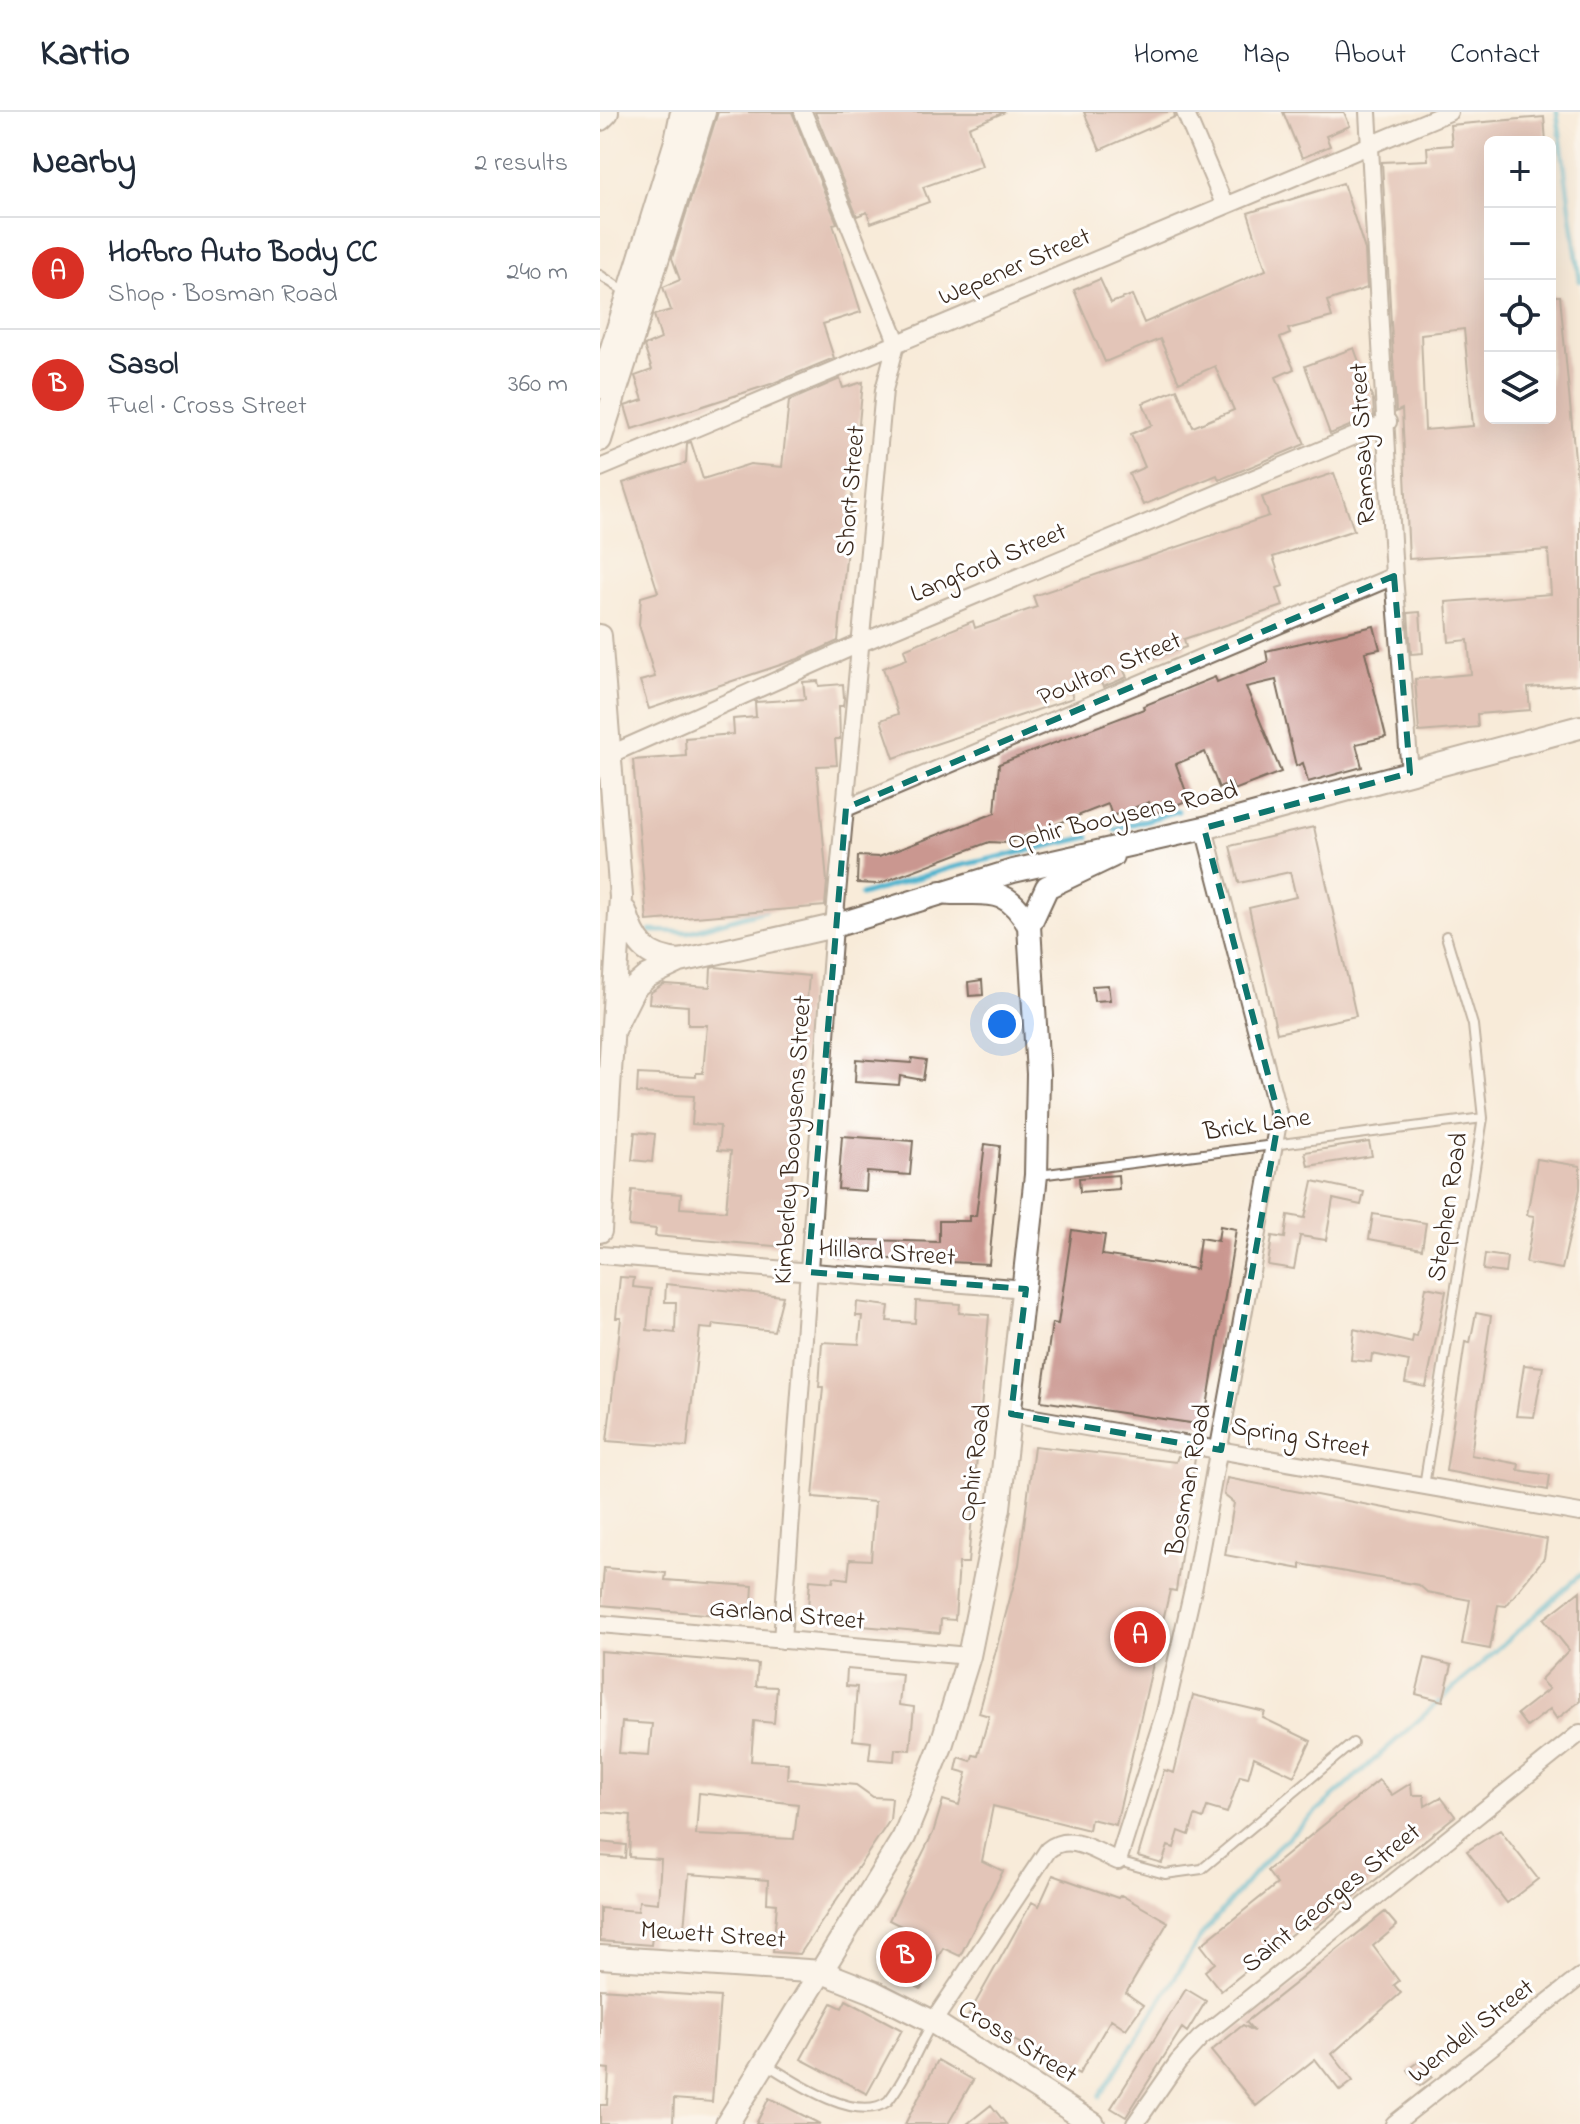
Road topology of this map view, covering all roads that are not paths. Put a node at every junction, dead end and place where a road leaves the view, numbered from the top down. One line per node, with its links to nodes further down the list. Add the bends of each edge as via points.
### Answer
1 (606, 112): 8 (main road)
2 (682, 112): 13 (street)
3 (704, 112): 11 (street)
4 (803, 112): 14 (street)
5 (1185, 112): 10 (street)
6 (1368, 112): 9 (street, Ramsay Street)
7 (1449, 112): 9 (street, Wepener Street)
8 (600, 118)
9 (1370, 147): 10 (street, Wepener Street); 16 (street, Ramsay Street)
10 (1225, 206): 14 (street, Wepener Street)
11 (674, 207): 13 (street, via 645,272); 17 (street)
12 (600, 275): 13 (lane)
13 (628, 293): 15 (street)
14 (896, 344): 18 (street, Wepener Street); 21 (street, Short Street, via 884,390)
15 (600, 387)
16 (1388, 422): 19 (street, Ramsay Street); 21 (street, Langford Street)
17 (600, 440)
18 (600, 468)
19 (1394, 576): 24 (street, Ramsay Street); 25 (street, Poulton Street)
20 (600, 636): 23 (street)
21 (861, 643): 23 (street, Langford Street); 25 (street, Kimberley Booysens Street)
22 (1580, 727): 24 (street, Ophir Booysens Road)
23 (611, 754): 29 (street)
24 (1410, 773): 26 (street, Ophir Booysens Road)
25 (846, 808): 30 (street, Kimberley Booysens Street)
26 (1204, 828): 27 (street, Ophir Booysens Road); 36 (street, Bosman Road, via 1279,1108)
27 (1127, 847): 28 (street, Ophir Booysens Road, via 1081,853); 31 (street, via 1047,887)
28 (941, 892): 30 (street, Ophir Booysens Road); 31 (street, via 1005,896 1018,905)
29 (621, 897): 33 (street, via 641,948 655,957); 34 (street)
30 (834, 926): 33 (street, Ophir Booysens Road); 40 (street, Kimberley Booysens Street)
31 (1029, 926): 37 (street, Ophir Road, via 1038,1074)
32 (1446, 936): 35 (lane, Stephen Road, via 1473,1025)
33 (680, 961): 34 (street, Ophir Booysens Road, via 634,988)
34 (613, 1030): 38 (street)
35 (1483, 1118): 36 (lane, Brick Lane); 44 (lane, Stephen Road)
36 (1274, 1146): 37 (lane, Brick Lane); 43 (street, Bosman Road)
37 (1036, 1175): 41 (street, Ophir Road)
38 (600, 1231)
39 (600, 1255): 40 (street, Hillard Street)
40 (808, 1272): 41 (street, Hillard Street); 47 (street, Kimberley Booysens Street)
41 (1026, 1289): 42 (street, Ophir Road)
42 (1011, 1414): 43 (street, Spring Street); 48 (street, Ophir Road, via 997,1521)
43 (1221, 1450): 44 (street, Spring Street); 51 (street, Bosman Road, via 1165,1712)
44 (1424, 1486): 45 (street, Spring Street)
45 (1580, 1513)
46 (600, 1624): 47 (street, Garland Street)
47 (782, 1640): 48 (street, Garland Street)
48 (969, 1656): 53 (street, Ophir Road, via 941,1746 904,1837)
49 (1580, 1733): 59 (street, Saint Georges Street, via 1200,2038)
50 (1353, 1743): 51 (lane, via 1202,1869 1165,1874)
51 (1118, 1861): 55 (street, via 1063,1840 1048,1850)
52 (600, 1957): 53 (street, Mewett Street)
53 (822, 1972): 55 (street, Cross Street); 56 (street, Ophir Road)
54 (1580, 1977): 60 (street, Wendell Street)
55 (933, 2022): 56 (lane, via 889,2100 870,2114 847,2113); 58 (street, Cross Street)
56 (764, 2062): 57 (street, Ophir Road)
57 (727, 2124)
58 (1093, 2124)
59 (1135, 2124)
60 (1394, 2124)

